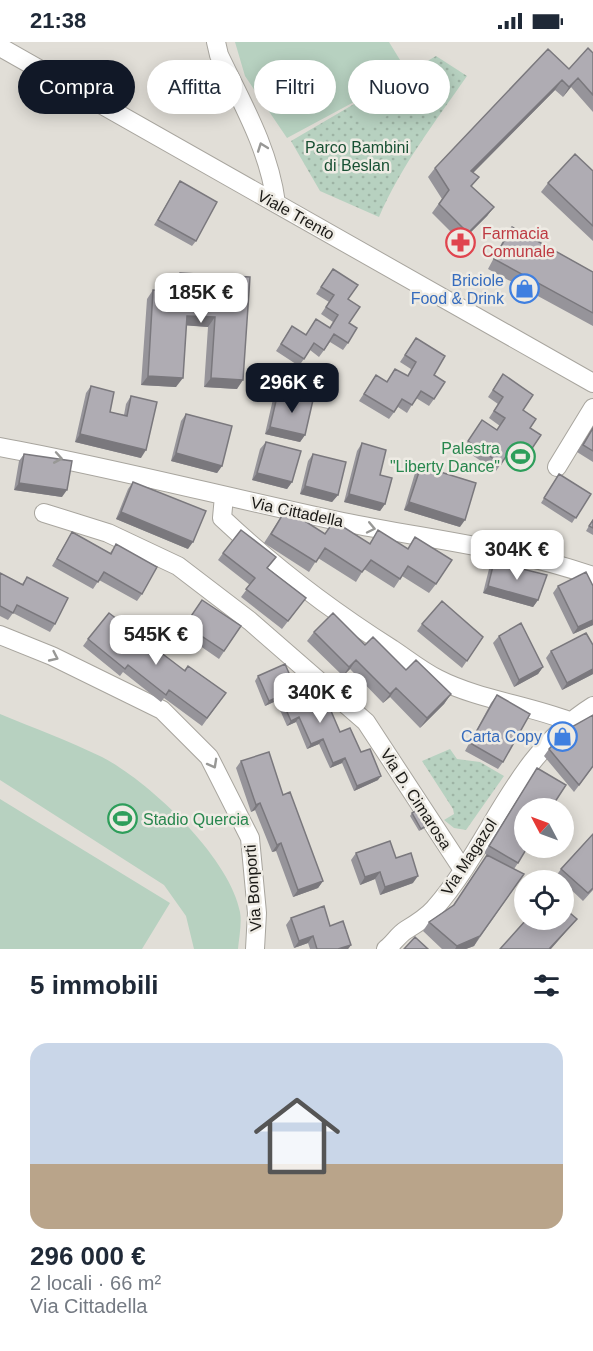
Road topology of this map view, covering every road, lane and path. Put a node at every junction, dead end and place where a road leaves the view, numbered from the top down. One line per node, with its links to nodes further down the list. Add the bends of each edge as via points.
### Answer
1 (216, 42): 3 (street, one-way to 1, via 272,172 260,138)
2 (0, 47): 3 (street, Viale Trento)
3 (276, 203): 4 (street, Viale Trento)
4 (593, 383)
5 (592, 412): 7 (street)
6 (0, 447): 8 (street, Via Cittadella, one-way to 8)
7 (557, 467)
8 (224, 496): 10 (street, Via Cittadella, one-way to 10); 13 (street, via 222,518 363,631 438,679)
9 (44, 513): 14 (street, Via D. Cimarosa, via 108,533 178,566 250,621 366,722)
10 (593, 576)
11 (0, 635): 15 (street, Via Bonporti, one-way to 15, via 162,710 209,757 250,838 257,913)
12 (593, 706): 13 (street, Via Magazol)
13 (569, 721): 14 (street, Via Magazol, via 525,769)
14 (463, 870): 16 (street, Via Magazol, via 434,909)
15 (255, 949)
16 (386, 949)

